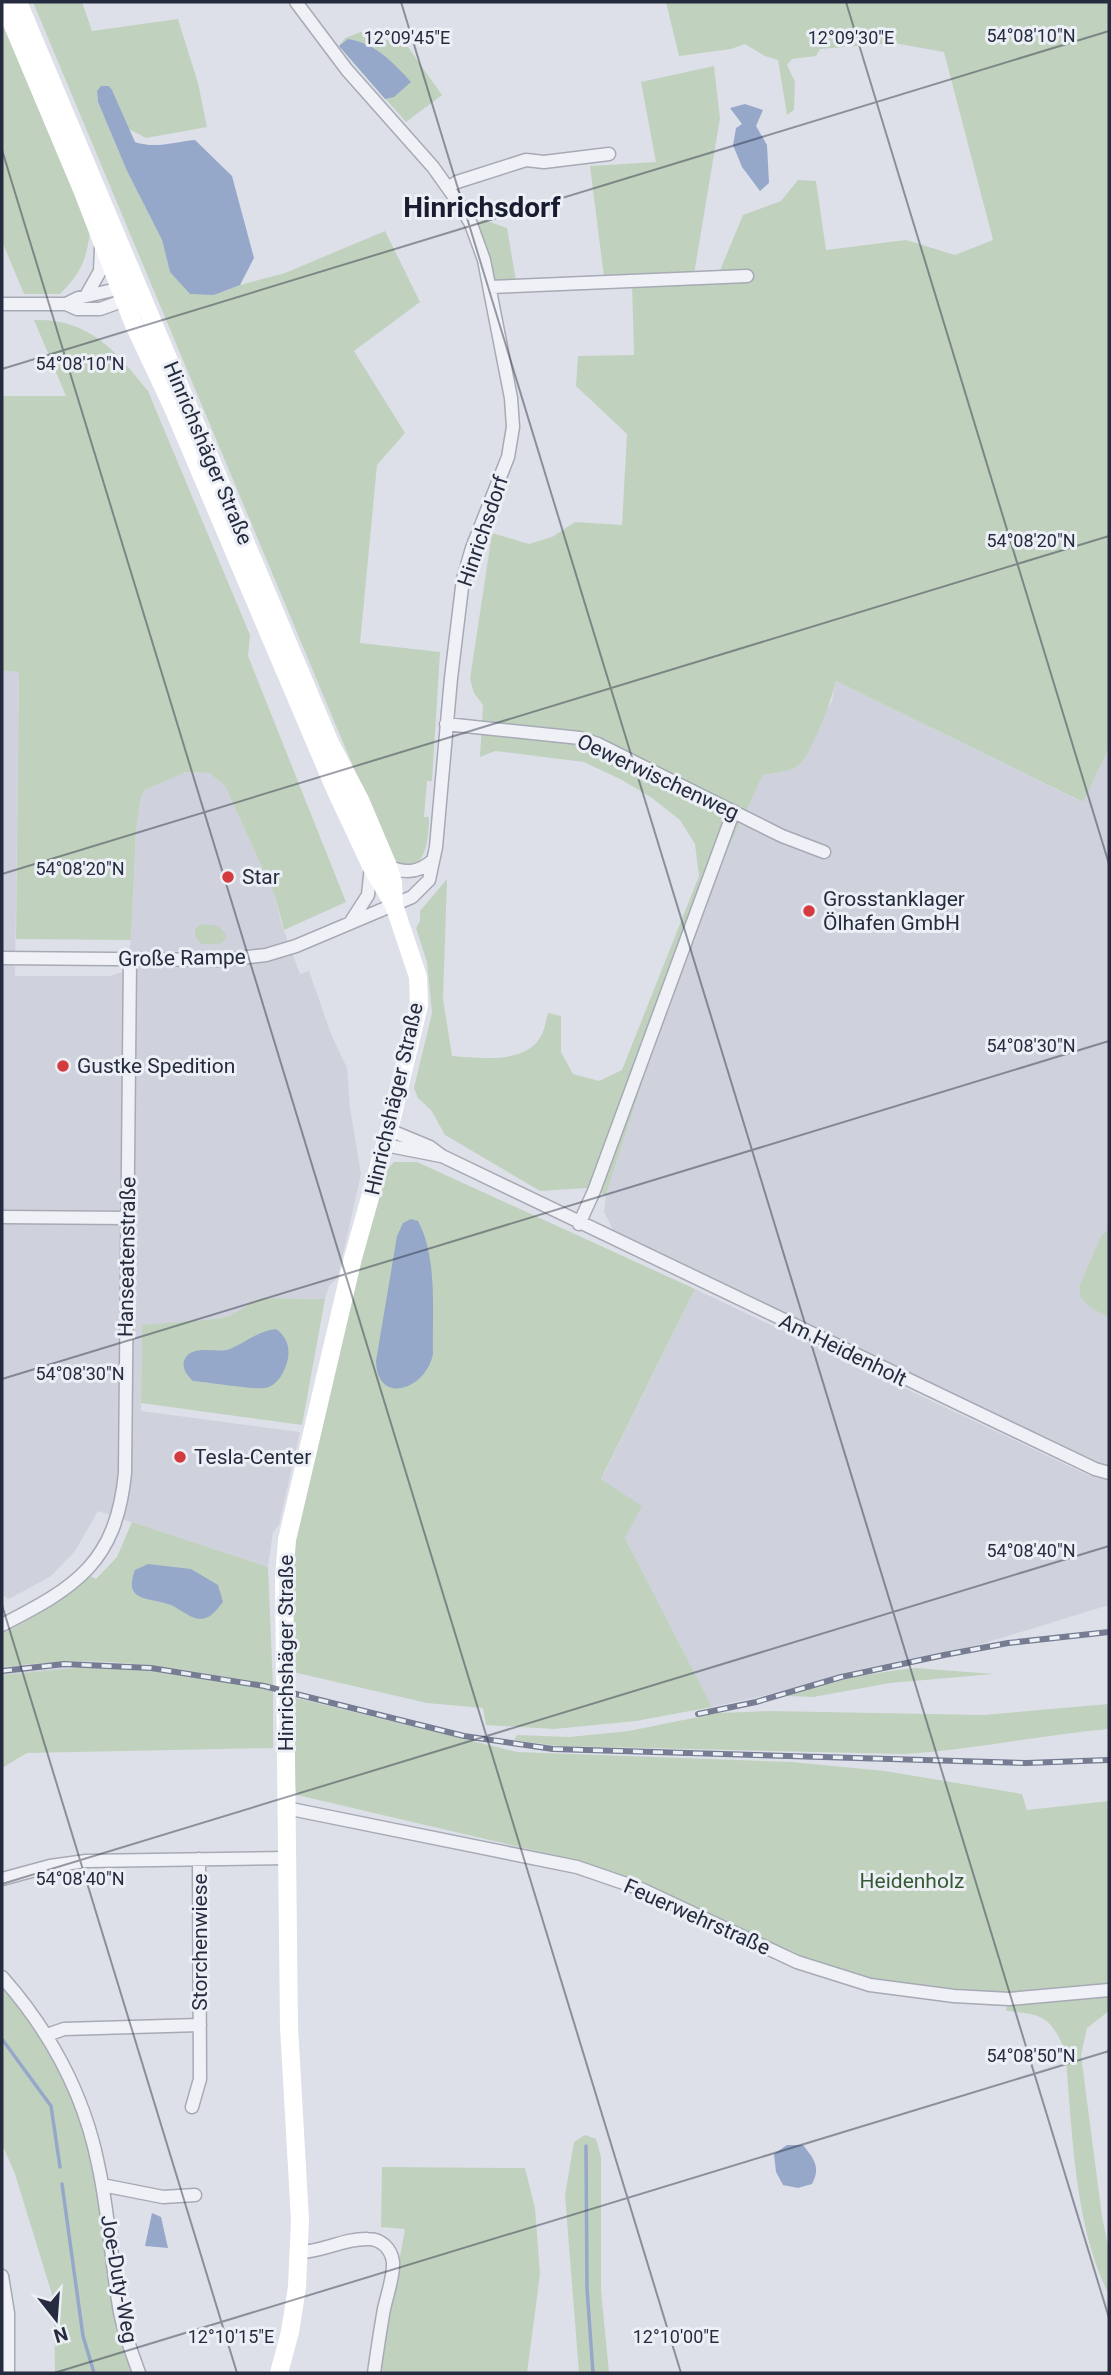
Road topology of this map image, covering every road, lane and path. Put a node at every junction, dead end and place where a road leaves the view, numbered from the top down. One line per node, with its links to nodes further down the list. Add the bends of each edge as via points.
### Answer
1 (3, 2): 6 (main road, Hinrichshäger Straße)
2 (18, 2): 9 (main road, Hinrichshäger Straße)
3 (296, 2): 5 (street, Hinrichsdorf, via 347,70)
4 (609, 153): 5 (street, via 544,162 526,160)
5 (449, 187): 8 (street, Hinrichsdorf, via 479,243)
6 (101, 244): 10 (main road, Hinrichshäger Straße); 11 (street, via 100,271)
7 (747, 276): 8 (street)
8 (490, 287): 14 (street, Hinrichsdorf, via 511,398 512,434 508,457 463,579)
9 (139, 289): 10 (street); 18 (main road, Hinrichshäger Straße, via 330,743 360,800)
10 (121, 295): 11 (street); 13 (street, via 100,309); 18 (main road, Hinrichshäger Straße, via 321,756)
11 (86, 296): 13 (street)
12 (2, 304): 13 (street)
13 (66, 304)
14 (446, 724): 15 (street, Oewerwischenweg, via 580,738); 17 (street, Hinrichsdorf)
15 (733, 813): 16 (street, Oewerwischenweg); 26 (street)
16 (823, 855)
17 (433, 860): 18 (street, via 412,872); 19 (street, Hinrichsdorf, via 429,880 421,890)
18 (379, 866): 19 (main road, Hinrichshäger Straße, via 393,882); 20 (street, via 368,895)
19 (394, 905): 20 (street, Große Rampe); 23 (main road, Hinrichshäger Straße, via 415,963 419,991)
20 (349, 924): 22 (street, Große Rampe, via 296,946 248,958)
21 (2, 958): 22 (street, Große Rampe)
22 (130, 959): 25 (street, Hanseatenstraße)
23 (387, 1138): 26 (street, Am Heidenholt, via 442,1156); 29 (main road, Hinrichshäger Straße, via 353,1258 287,1540)
24 (2, 1217): 25 (street)
25 (128, 1218): 28 (street, Hanseatenstraße, via 125,1474 120,1509 101,1552 72,1585)
26 (579, 1224): 27 (street, Am Heidenholt)
27 (1109, 1474)
28 (2, 1625)
29 (286, 1808): 30 (main road, Hinrichshäger Straße); 34 (street, Feuerwehrstraße, via 577,1867 641,1889 797,1962 870,1984 954,1997 1009,1999)
30 (287, 1858): 31 (street); 40 (main road, Hinrichshäger Straße)
31 (199, 1859): 32 (street, via 86,1861); 35 (street, Storchenwiese)
32 (2, 1879)
33 (2, 1977): 36 (street, Joe-Duty-Weg)
34 (1109, 1990)
35 (200, 2025): 36 (street, Storchenwiese, via 64,2029); 37 (street, Storchenwiese, via 201,2079)
36 (47, 2035): 38 (street, Joe-Duty-Weg, via 80,2104)
37 (192, 2107)
38 (102, 2185): 39 (street, Joe-Duty-Weg, via 163,2197); 43 (street, Joe-Duty-Weg, via 121,2313)
39 (195, 2194)
40 (299, 2252): 44 (main road, Hinrichshäger Straße, via 295,2306); 45 (street, via 367,2239 382,2242 389,2250 393,2262)
41 (2, 2276): 42 (street, via 8,2313)
42 (8, 2373)
43 (139, 2373)
44 (279, 2373)
45 (374, 2373)

